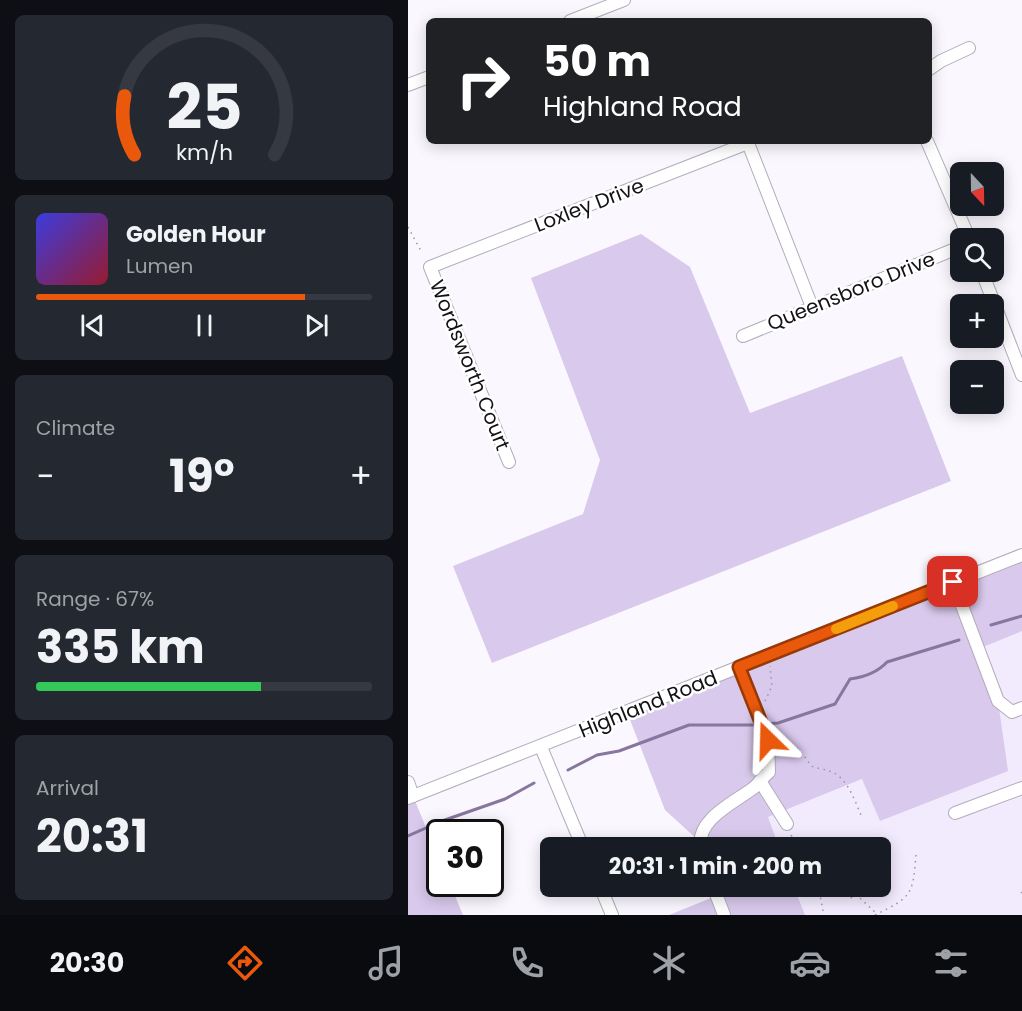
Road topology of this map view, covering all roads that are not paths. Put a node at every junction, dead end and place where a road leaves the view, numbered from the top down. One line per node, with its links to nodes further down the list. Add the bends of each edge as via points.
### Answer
1 (624, 0): 2 (street)
2 (578, 18)
3 (969, 48): 4 (street)
4 (932, 67)
5 (426, 78): 6 (street)
6 (408, 85)
7 (745, 144): 12 (street, Loxley Drive)
8 (748, 144): 14 (street, Loxley Drive)
9 (928, 144): 10 (street)
10 (965, 228)
11 (950, 251): 14 (street, Queensboro Drive)
12 (430, 267): 17 (street, Wordsworth Court)
13 (986, 282): 16 (street)
14 (812, 307): 15 (street, Queensboro Drive)
15 (742, 336)
16 (1022, 375)
17 (509, 462)
18 (1022, 555): 19 (street, Highland Road)
19 (953, 582): 20 (street, Highland Road); 21 (street, via 998,701 1012,712)
20 (739, 667): 22 (street, Highland Road); 23 (street, via 772,739 769,771)
21 (1022, 708)
22 (541, 747): 26 (street, Highland Road); 29 (street)
23 (760, 781): 28 (street); 30 (street, via 711,819)
24 (408, 782): 26 (street)
25 (1022, 788): 27 (street)
26 (411, 797)
27 (955, 813)
28 (787, 824)
29 (578, 837)
30 (701, 837)
31 (605, 897): 33 (street)
32 (717, 897): 34 (street)
33 (612, 915)
34 (724, 915)

